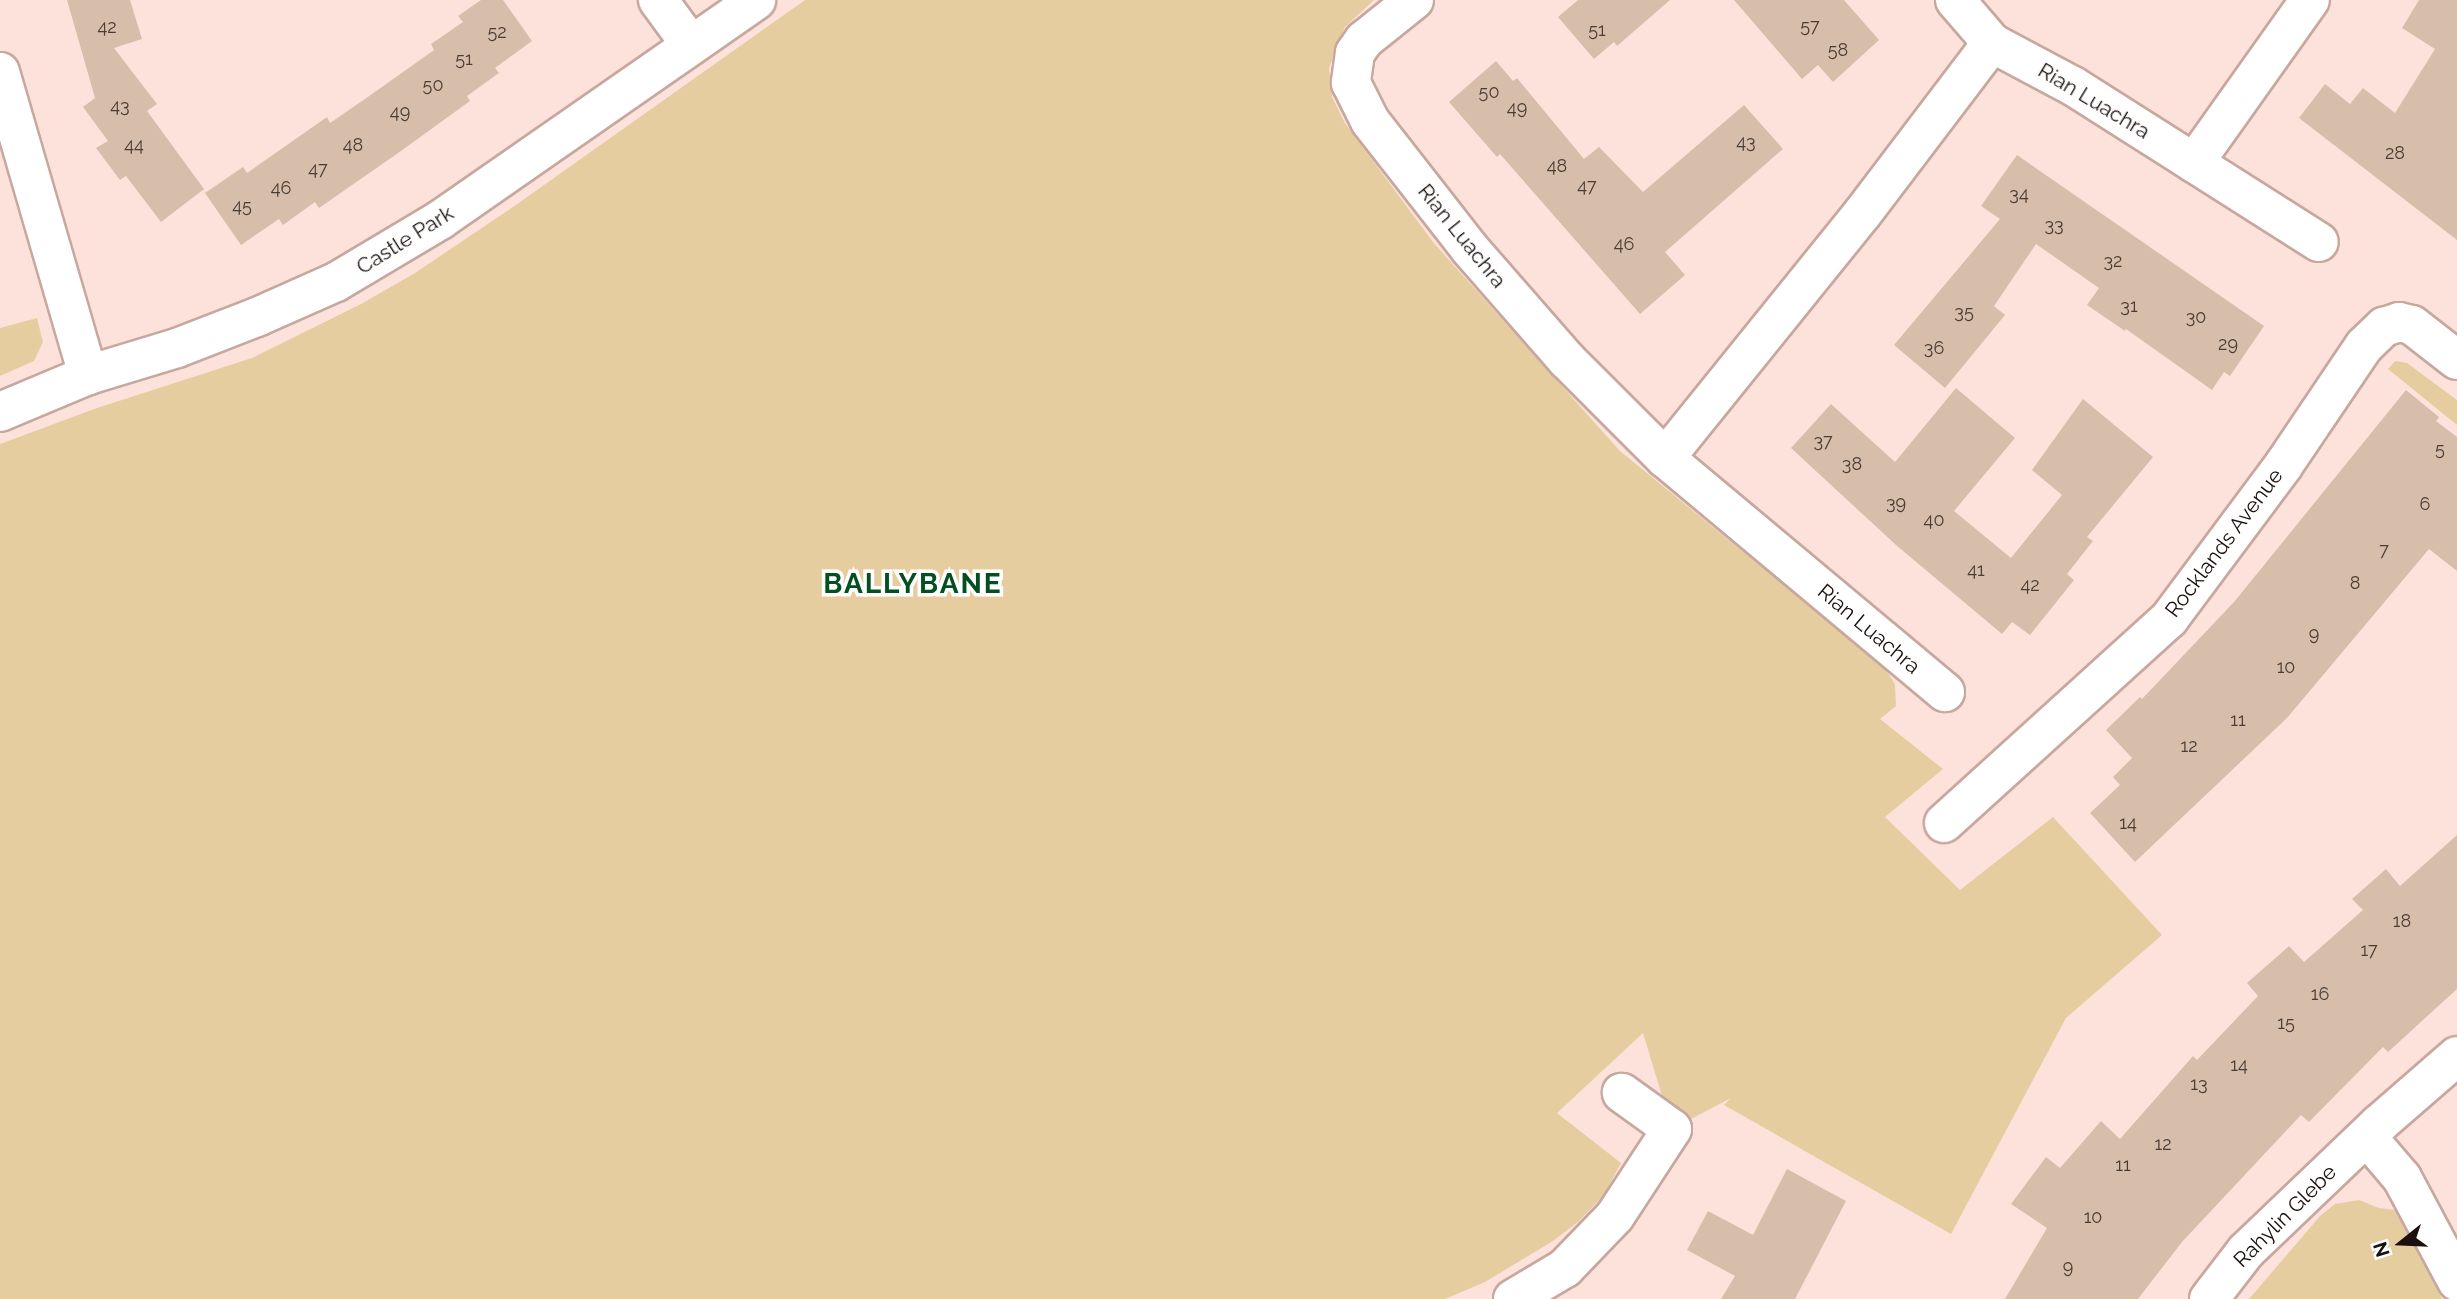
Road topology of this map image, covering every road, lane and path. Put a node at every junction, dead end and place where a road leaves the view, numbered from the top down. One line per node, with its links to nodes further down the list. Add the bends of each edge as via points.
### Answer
1 (657, 0): 7 (street)
2 (756, 0): 7 (street, Castle Park)
3 (1414, 0): 14 (street, Rian Luachra, via 1364,40 1355,53 1351,83 1356,97 1470,249 1567,360)
4 (1955, 0): 6 (street, Rian Luachra)
5 (2310, 0): 9 (street)
6 (1992, 43): 9 (street, Rian Luachra, via 2073,86); 14 (street, via 1863,214)
7 (691, 44): 12 (street, Castle Park, via 440,220 335,282 177,348)
8 (0, 72): 12 (street)
9 (2194, 163): 10 (street, Rian Luachra)
10 (2319, 242)
11 (2457, 360): 16 (street, Rocklands Avenue, via 2412,325 2399,322 2384,327 2364,346 2283,466 2169,619)
12 (88, 375): 13 (street, Castle Park)
13 (0, 412)
14 (1665, 458): 15 (street, Rian Luachra)
15 (1945, 691)
16 (1944, 823)
17 (2457, 1056): 19 (street, Rahylin Glebe)
18 (1622, 1093): 21 (street, via 1672,1129 1615,1216 1565,1268)
19 (2367, 1137): 20 (street, via 2402,1178); 22 (street, Rahylin Glebe, via 2246,1251)
20 (2457, 1281)
21 (1513, 1299)
22 (2209, 1299)

